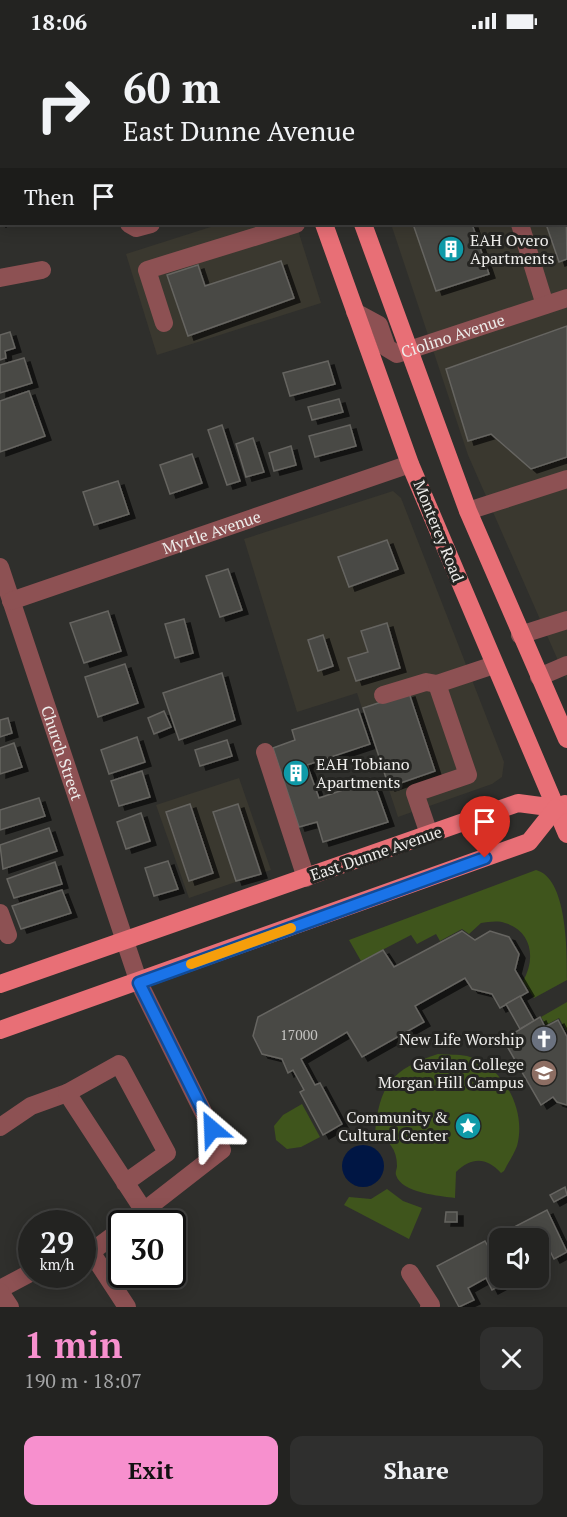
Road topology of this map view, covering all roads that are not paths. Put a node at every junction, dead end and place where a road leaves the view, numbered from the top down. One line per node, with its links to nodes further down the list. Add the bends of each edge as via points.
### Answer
1 (131, 225): 2 (street)
2 (147, 225)
3 (293, 225): 12 (street, via 147,270)
4 (324, 225): 11 (main road, Monterey Road)
5 (363, 225): 13 (main road)
6 (520, 225): 10 (street)
7 (42, 270): 8 (street)
8 (0, 278)
9 (567, 298): 10 (street, Ciolino Avenue)
10 (545, 305): 13 (street, Ciolino Avenue)
11 (355, 312): 13 (street, Ciolino Avenue, via 379,325 391,352); 14 (main road, Monterey Road)
12 (164, 323)
13 (408, 352): 16 (main road)
14 (410, 464): 18 (street, Myrtle Avenue); 21 (main road, Monterey Road)
15 (567, 479): 16 (street)
16 (468, 511): 20 (main road)
17 (0, 567): 18 (street, Church Street)
18 (8, 607): 34 (street, Church Street)
19 (567, 620): 20 (street)
20 (520, 635): 23 (main road)
21 (494, 665): 24 (street); 28 (main road, Monterey Road)
22 (567, 665): 23 (street)
23 (538, 677): 26 (main road)
24 (436, 684): 25 (street, via 426,682); 29 (street, via 468,775 415,793)
25 (383, 695)
26 (567, 739)
27 (265, 752): 31 (street)
28 (561, 806): 29 (main road, East Dunne Avenue, via 518,803); 30 (main road, Monterey Road); 35 (main road, via 529,842)
29 (429, 834): 31 (main road, East Dunne Avenue)
30 (567, 834)
31 (306, 878): 34 (main road, East Dunne Avenue)
32 (0, 913): 33 (street)
33 (8, 935)
34 (125, 940): 35 (street, Church Street); 36 (main road, East Dunne Avenue)
35 (139, 983): 37 (main road); 42 (street, Church Street, via 222,1150)
36 (0, 984)
37 (0, 1030)
38 (67, 1093): 39 (street, via 31,1106); 40 (street); 40 (street, via 119,1064 167,1153)
39 (0, 1127)
40 (125, 1183): 41 (street)
41 (143, 1210)
42 (145, 1210)
43 (96, 1265): 48 (street)
44 (410, 1273): 49 (street)
45 (18, 1280): 46 (street)
46 (0, 1291): 47 (street)
47 (10, 1307)
48 (127, 1307)
49 (429, 1307)

